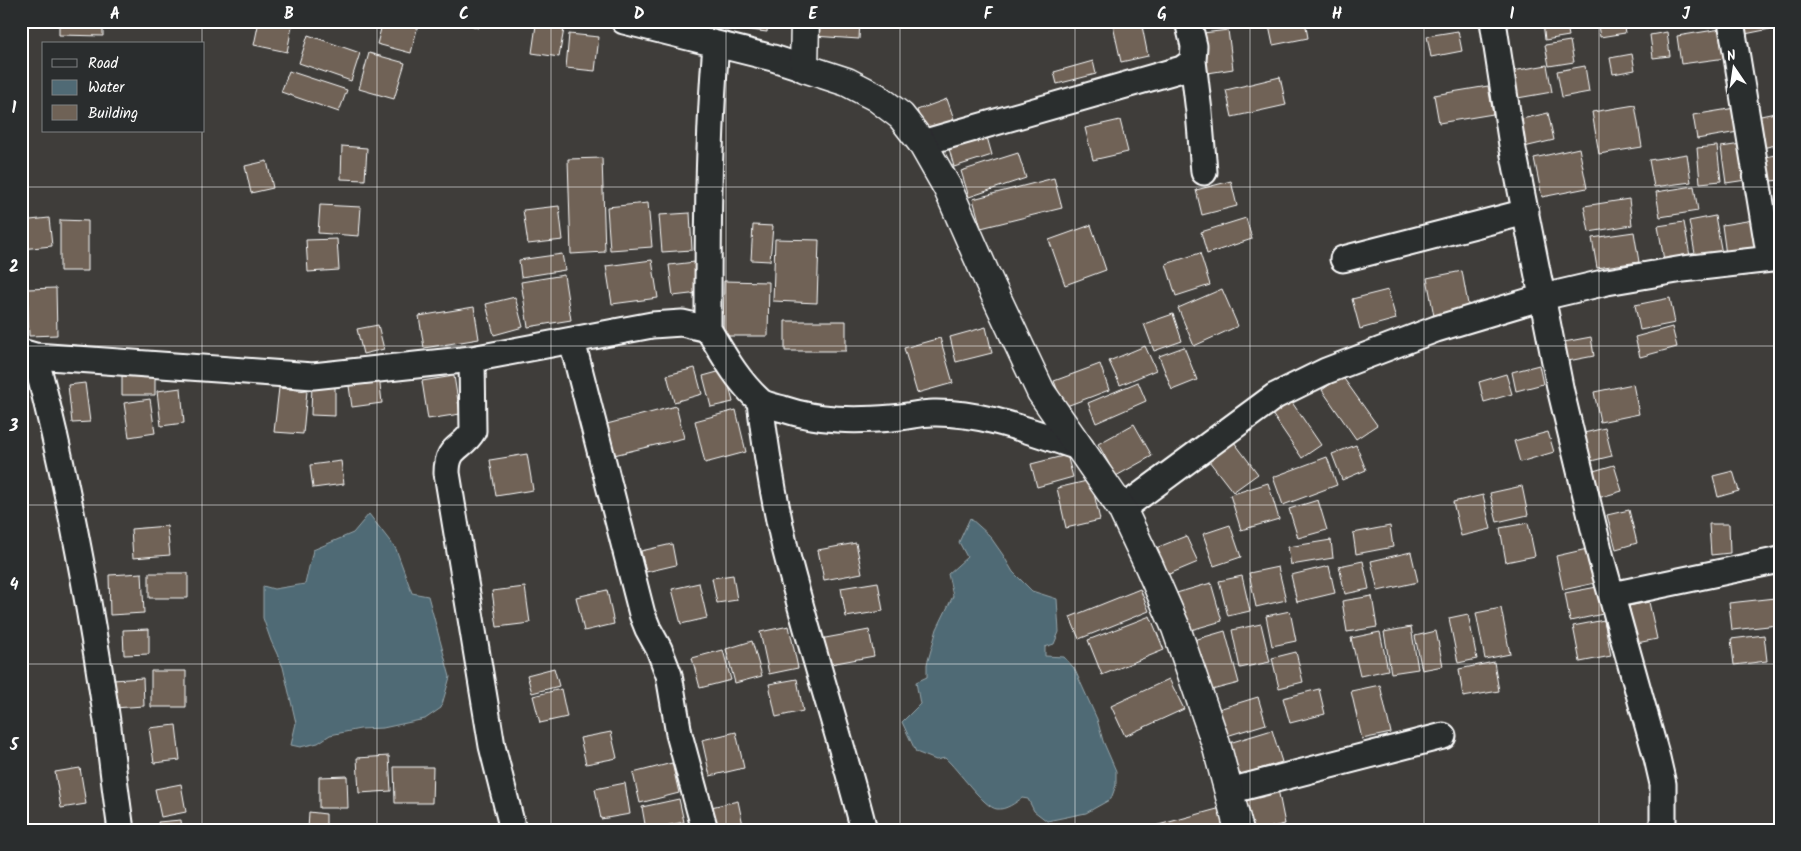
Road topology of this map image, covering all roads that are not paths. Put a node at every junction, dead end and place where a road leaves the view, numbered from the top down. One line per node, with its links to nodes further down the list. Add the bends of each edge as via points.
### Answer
1 (624, 21): 6 (street)
2 (805, 21): 8 (street)
3 (1188, 21): 7 (street, via 1194,46)
4 (1493, 21): 11 (street)
5 (1731, 21): 12 (street)
6 (716, 45): 8 (street); 15 (street, via 708,196)
7 (1193, 61): 9 (street, via 1182,69); 10 (street)
8 (804, 68): 9 (street, via 847,82 876,97 901,116)
9 (922, 144): 20 (street, via 947,188 1041,392)
10 (1204, 172)
11 (1526, 212): 13 (street); 14 (street)
12 (1775, 258): 14 (street, via 1683,269)
13 (1343, 259)
14 (1543, 297): 21 (street, via 1436,329 1298,384 1275,396); 23 (street, via 1561,392)
15 (708, 329): 16 (street, via 682,323 652,325); 19 (street, via 736,374)
16 (572, 341): 18 (street); 28 (street, via 642,614 669,676 679,734)
17 (28, 354): 18 (street, via 313,376); 26 (street, via 55,432 76,537 108,727)
18 (472, 360): 27 (street, via 473,431 450,453 447,463 492,746)
19 (760, 402): 20 (street, via 796,414 845,421 933,413 964,416 1004,423); 29 (street, via 785,546)
20 (1080, 448): 21 (street)
21 (1122, 509): 25 (street, via 1176,628)
22 (1780, 560): 23 (street)
23 (1612, 595): 31 (street, via 1663,784)
24 (1443, 736): 25 (street)
25 (1229, 791): 30 (street)
26 (114, 828)
27 (513, 830)
28 (705, 830)
29 (864, 830)
30 (1239, 830)
31 (1663, 830)

